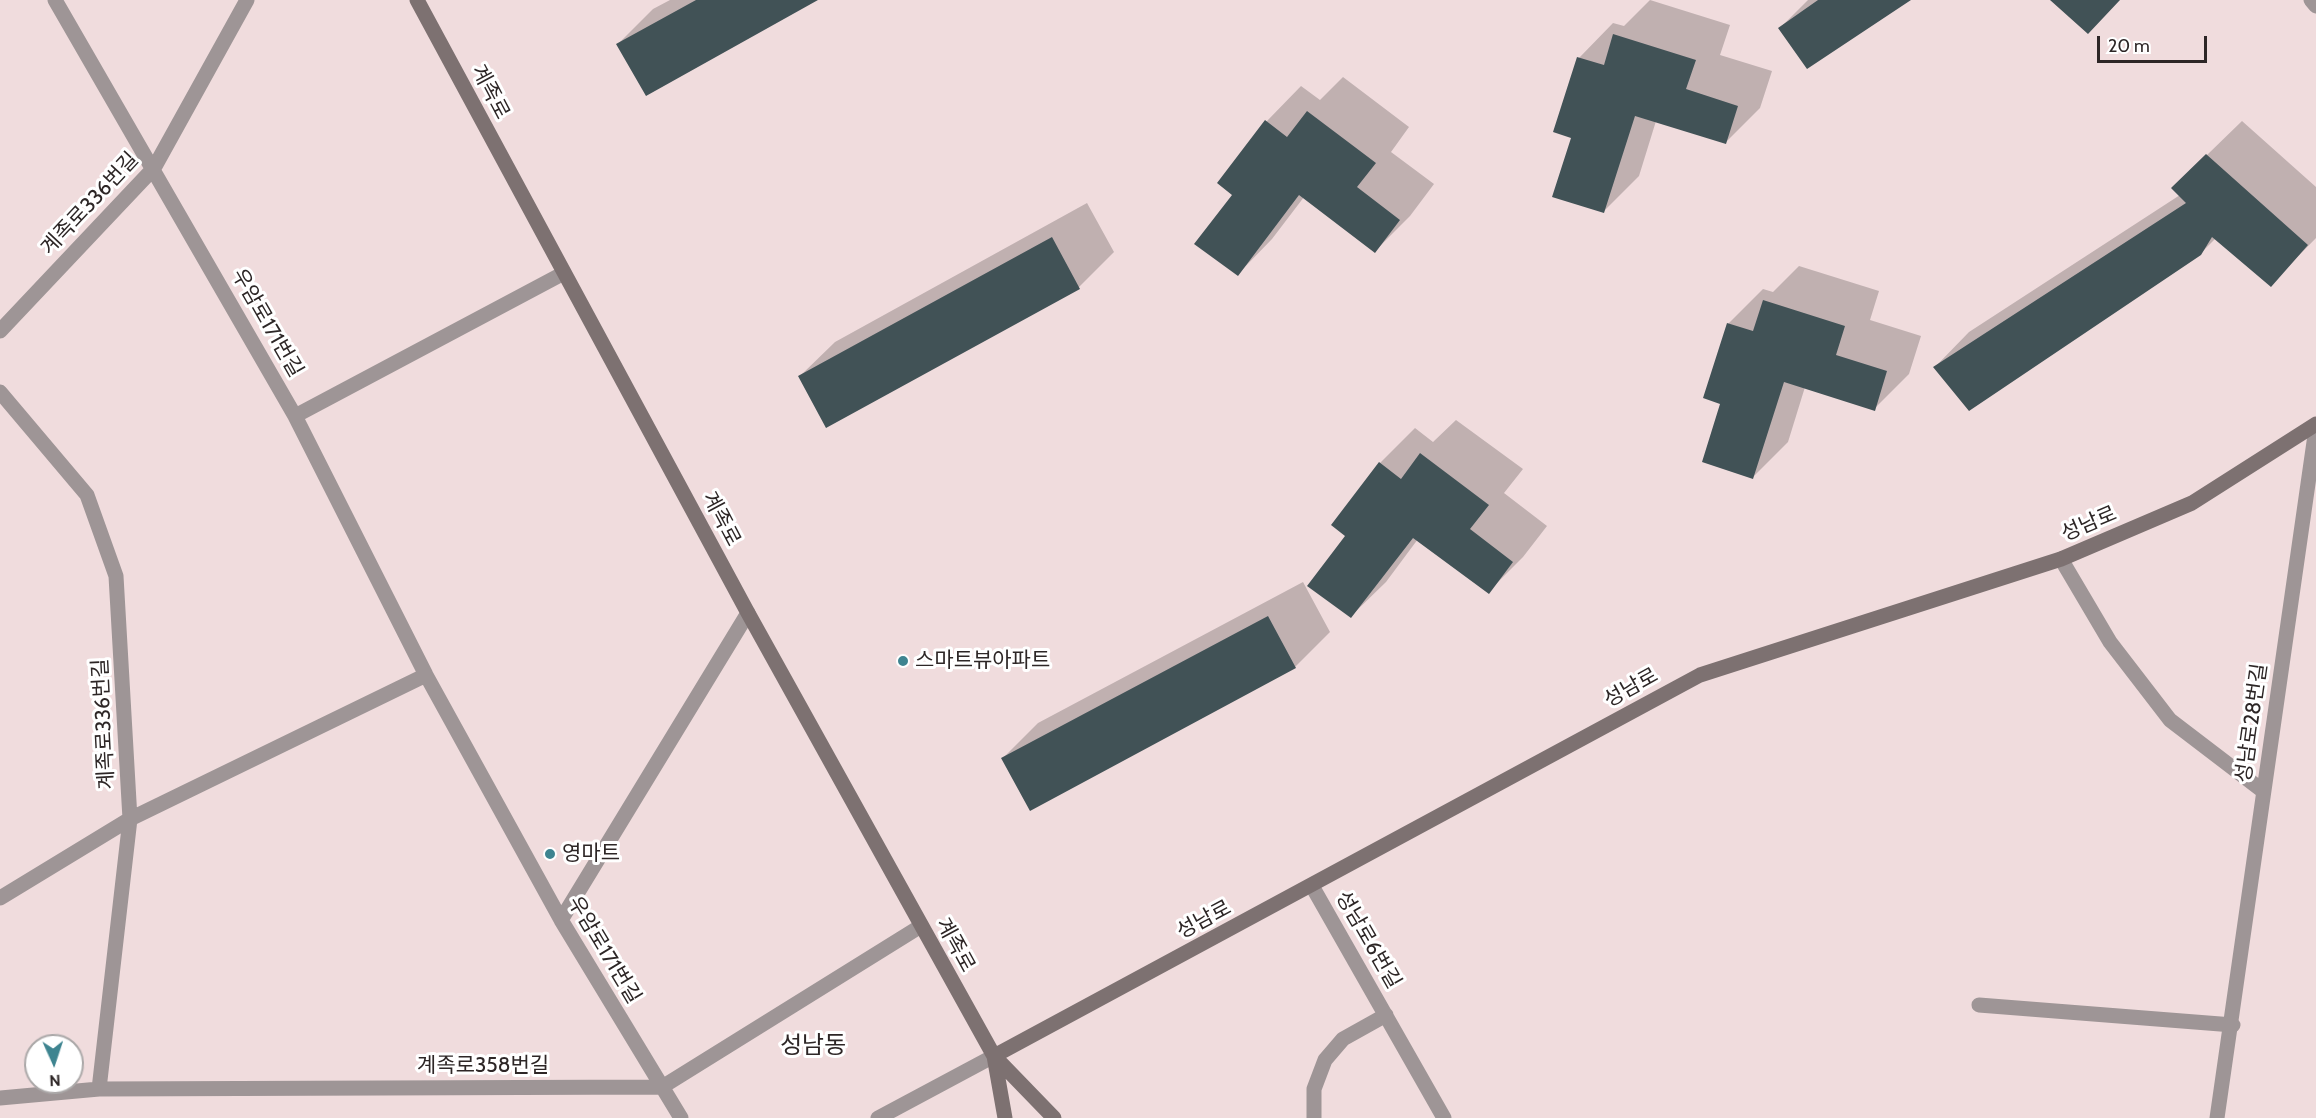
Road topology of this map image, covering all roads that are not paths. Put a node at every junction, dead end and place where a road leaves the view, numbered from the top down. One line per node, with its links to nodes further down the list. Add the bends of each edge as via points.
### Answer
1 (55, 0): 6 (street, 우암로171번길)
2 (247, 0): 6 (street, 계족로336번길)
3 (417, 0): 7 (main road, 계족로)
4 (2311, 0): 5 (street)
5 (2316, 6)
6 (154, 168): 8 (street, 계족로336번길); 10 (street, 우암로171번길)
7 (564, 273): 10 (street); 13 (main road, 계족로)
8 (0, 331)
9 (0, 392): 16 (street, 계족로336번길, via 87,495 116,576)
10 (295, 416): 14 (street, 우암로171번길)
11 (2316, 426): 12 (main road, 성남로, via 2192,503); 15 (street, 성남로28번길)
12 (2061, 559): 15 (street, via 2110,642 2170,720); 17 (main road, 성남로, via 1700,675)
13 (748, 613): 19 (street); 20 (main road, 계족로)
14 (426, 675): 16 (street); 19 (street, 우암로171번길)
15 (2263, 791): 23 (street, 성남로28번길)
16 (130, 819): 18 (street); 26 (street, 계족로336번길)
17 (1312, 886): 22 (street, 성남로6번길); 24 (main road, 성남로)
18 (0, 898)
19 (561, 920): 25 (street, 우암로171번길)
20 (921, 926): 24 (main road, 계족로); 25 (street)
21 (1979, 1005): 23 (street)
22 (1386, 1015): 32 (street, 성남로6번길, via 1343,1039 1325,1060 1314,1089); 33 (street, 성남로6번길)
23 (2233, 1025): 34 (street, 성남로28번길)
24 (994, 1056): 29 (street); 30 (main road, 계족로); 31 (main road, 계족로)
25 (662, 1086): 26 (street, 계족로358번길); 28 (street, 우암로171번길)
26 (99, 1089): 27 (street, 계족로358번길)
27 (2, 1095)
28 (681, 1118)
29 (878, 1118)
30 (1005, 1118)
31 (1053, 1118)
32 (1314, 1118)
33 (1444, 1118)
34 (2217, 1118)

